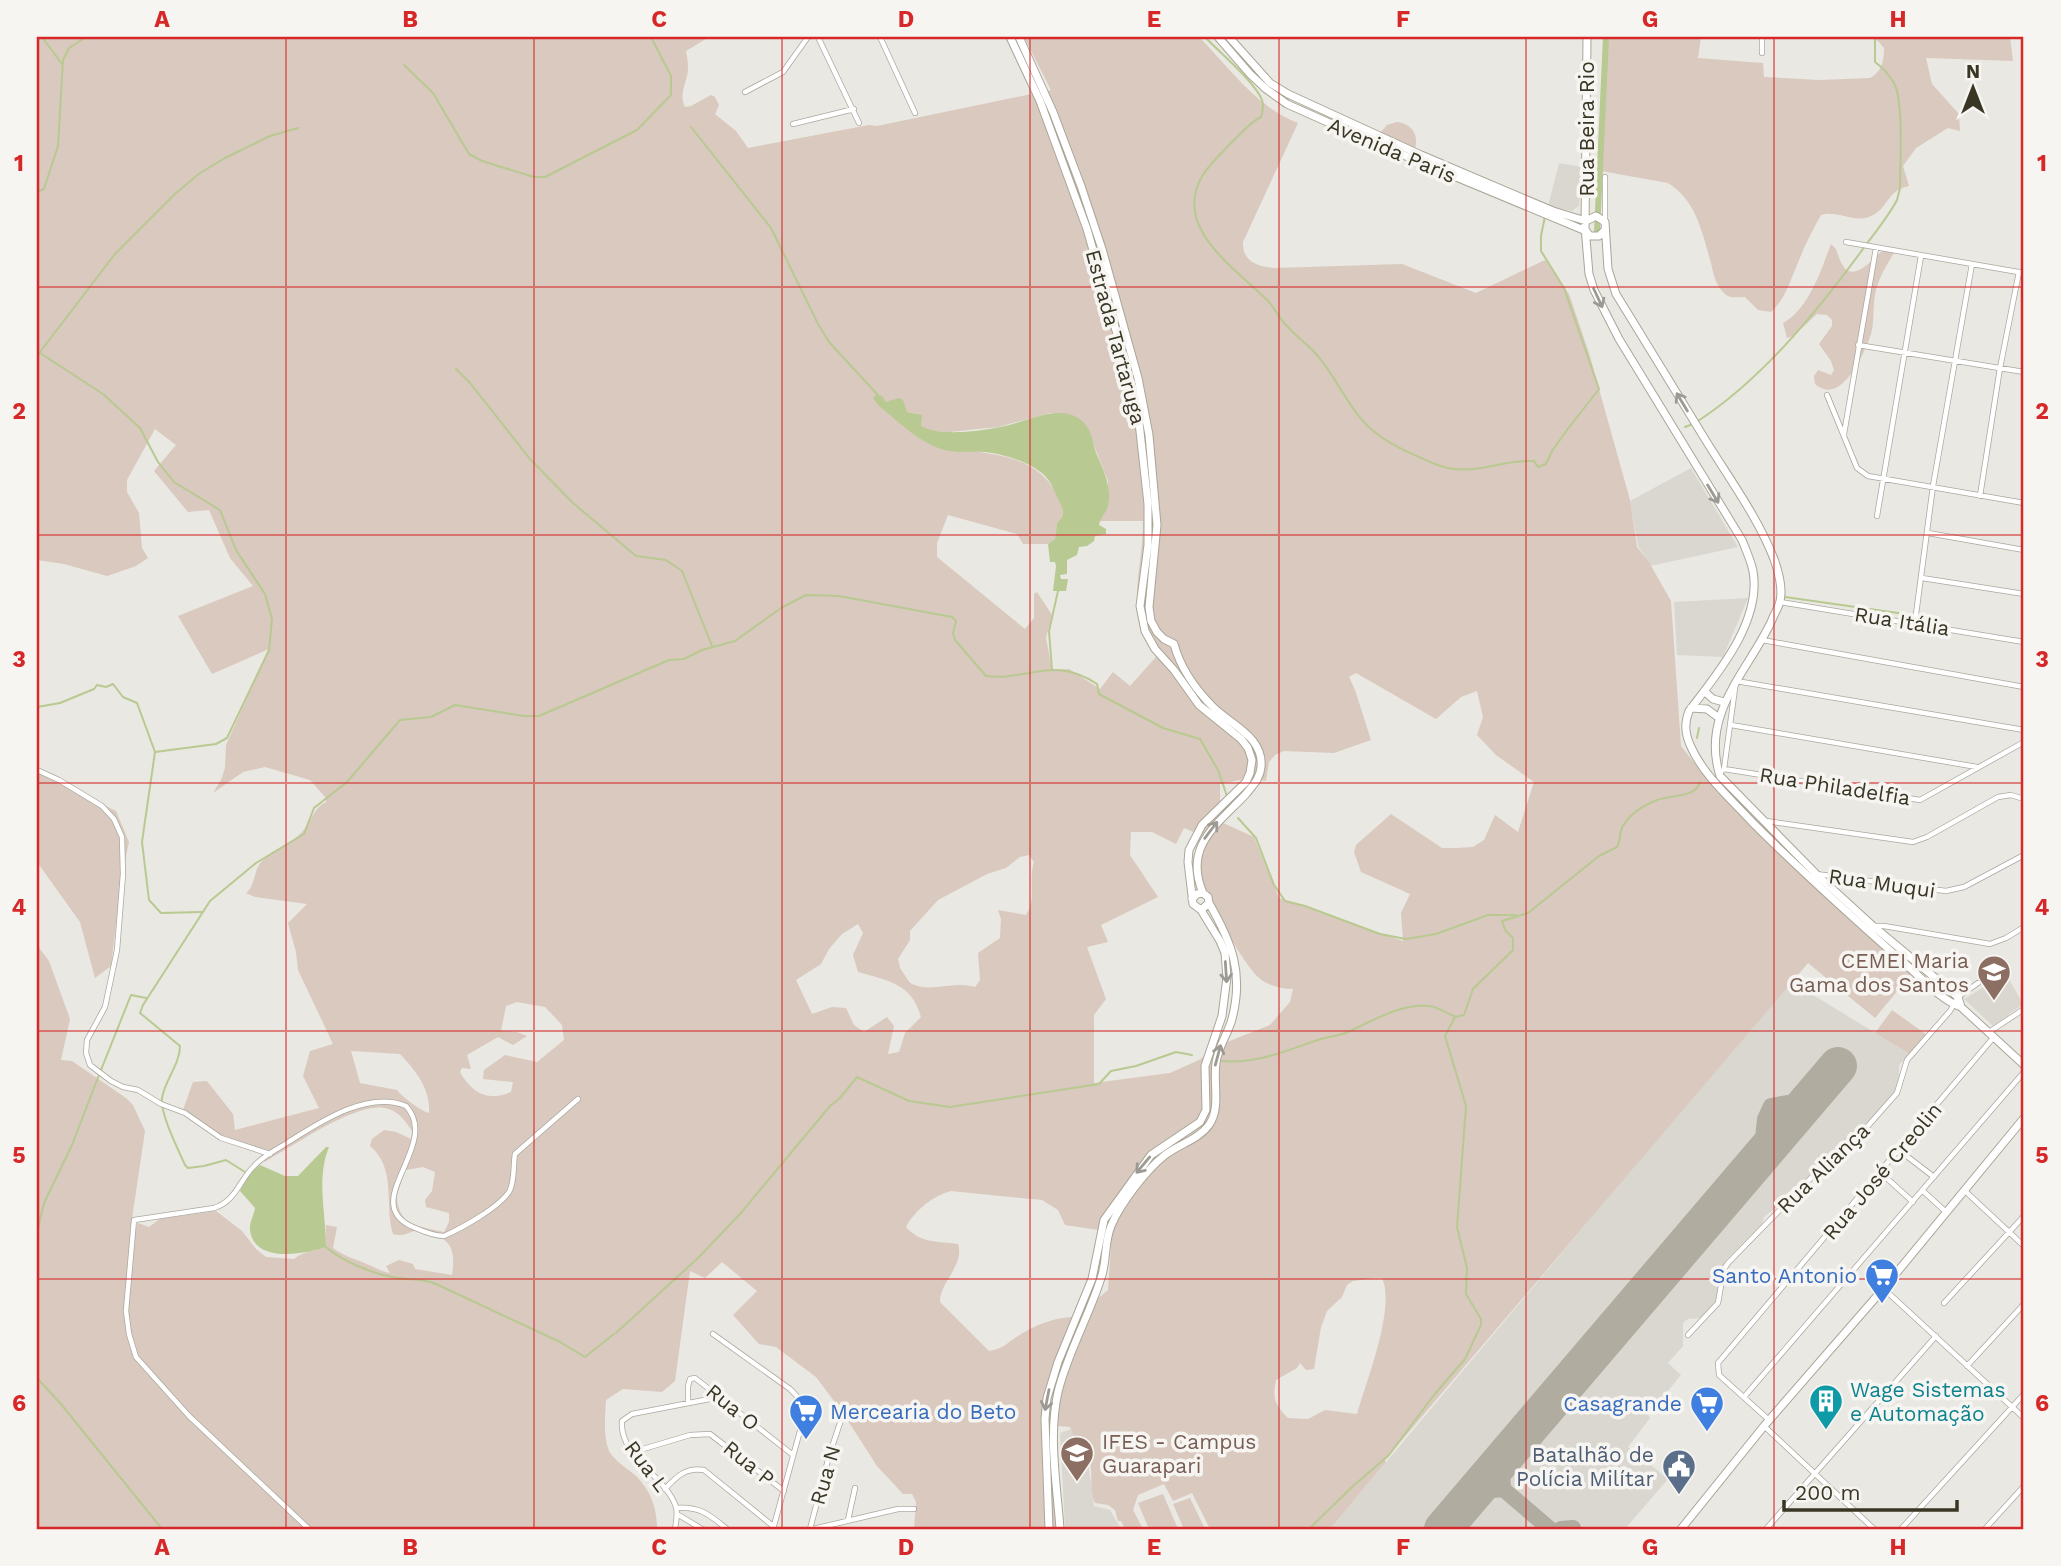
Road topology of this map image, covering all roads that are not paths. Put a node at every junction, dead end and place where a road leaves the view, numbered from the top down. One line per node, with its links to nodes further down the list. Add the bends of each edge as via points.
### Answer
1 (808, 37): 11 (street, via 780,75)
2 (818, 37): 12 (street)
3 (880, 37): 13 (street)
4 (1010, 37): 46 (street, Estrada Tartaruga, via 1040,101 1087,229 1137,404 1148,526 1140,606 1145,631)
5 (1019, 37): 43 (street, Estrada Tartaruga, via 1081,186 1138,378 1149,435 1157,525 1149,607)
6 (1218, 37): 19 (street, Avenida Paris, via 1250,74 1287,104)
7 (1228, 37): 17 (street, Avenida Paris, via 1270,83 1288,94 1409,150)
8 (1587, 37): 17 (street, Rua Beira Rio)
9 (1762, 37): 10 (street)
10 (1762, 54)
11 (745, 92)
12 (853, 108): 14 (street); 15 (street)
13 (915, 113)
14 (859, 123)
15 (793, 124)
16 (1605, 177): 18 (street)
17 (1586, 222): 18 (street, via 1596,216); 19 (street)
18 (1605, 226): 19 (street, via 1596,237); 41 (street, one-way to 18, via 1774,560 1751,513 1616,294 1608,269)
19 (1586, 231): 51 (street, one-way to 51, via 1594,290 1742,540 1753,571 1752,601 1740,640)
20 (1846, 242): 21 (street)
21 (1876, 248): 22 (street); 25 (street)
22 (1921, 256): 23 (street); 26 (street)
23 (1972, 264): 24 (street); 27 (street)
24 (2021, 272): 28 (street)
25 (1858, 345): 26 (street); 31 (street)
26 (1904, 353): 27 (street); 32 (street)
27 (1957, 361): 28 (street); 33 (street)
28 (2000, 368): 29 (street); 34 (street)
29 (2024, 372)
30 (1827, 395): 31 (street)
31 (1844, 436): 32 (street, via 1857,468)
32 (1883, 479): 33 (street); 36 (street)
33 (1934, 486): 34 (street); 37 (street)
34 (1980, 496): 35 (street)
35 (2024, 503)
36 (1877, 516)
37 (1928, 533): 38 (street); 39 (street)
38 (2024, 550)
39 (1922, 578): 40 (street); 42 (street)
40 (2024, 594)
41 (1780, 597): 42 (street, Rua Itália); 44 (street)
42 (1914, 622): 45 (street, Rua Itália)
43 (1164, 639): 46 (street); 47 (street)
44 (1762, 640): 49 (street); 50 (street)
45 (2024, 642)
46 (1155, 649): 48 (street)
47 (1176, 650): 48 (street); 65 (street, one-way to 47, via 1197,866 1200,848 1210,829 1257,782 1261,761 1249,735 1206,699 1182,667)
48 (1163, 658): 66 (street, via 1206,712 1241,739 1252,760 1246,782 1210,815 1192,842 1188,862)
49 (1736, 681): 52 (street); 55 (street); 56 (street)
50 (2024, 687)
51 (1704, 691): 52 (street); 53 (street)
52 (1724, 702): 54 (street)
53 (1691, 708): 54 (street, via 1707,709); 72 (street, via 1685,727 1690,746 1720,789 1866,930)
54 (1719, 718): 60 (street, via 1716,764)
55 (1731, 725): 58 (street); 60 (street)
56 (2024, 730)
57 (2024, 742): 58 (street, Rua Philadelfia)
58 (1978, 767): 60 (street, Rua Philadelfia, via 1920,800)
59 (37, 770): 80 (street, via 102,806 122,837 117,950 108,996 87,1041 90,1065 111,1082 186,1113 221,1138)
60 (1722, 772): 62 (street)
61 (2024, 799): 62 (street, via 1998,797 1913,842)
62 (1762, 820): 64 (street)
63 (2024, 855): 64 (street, Rua Muqui, via 1964,887 1946,891)
64 (1816, 874): 69 (street)
65 (1203, 893): 66 (street); 67 (street)
66 (1192, 899): 68 (street)
67 (1209, 903): 68 (street); 122 (street, one-way to 67, via 1056,1405 1103,1274 1111,1226 1155,1165 1197,1136 1214,1116 1216,1059 1231,1021 1237,978 1230,944)
68 (1201, 910): 121 (street, one-way to 121, via 1225,953 1227,977 1222,1016 1205,1066 1206,1110 1200,1122 1151,1155 1104,1220 1092,1279 1047,1398)
69 (1873, 926): 70 (street, via 1990,944); 72 (street)
70 (2024, 927)
71 (1978, 983): 72 (street, Rua Aliança)
72 (1957, 1003): 74 (street); 94 (street, Rua Aliança, via 1903,1065 1899,1089 1867,1127 1854,1134 1728,1263 1718,1303)
73 (2024, 1009): 74 (street, Rua José Creolin)
74 (1991, 1036): 75 (street); 79 (street, Rua José Creolin)
75 (2024, 1065)
76 (2024, 1072): 82 (street)
77 (578, 1099): 80 (street, via 515,1154 507,1194 485,1213 444,1236 405,1224 395,1208 395,1188 415,1138 415,1122 406,1106 388,1102 343,1110)
78 (2024, 1118): 83 (street)
79 (1900, 1151): 81 (street, Rua José Creolin); 82 (street)
80 (270, 1154): 116 (street, via 250,1169 224,1204 134,1220 127,1326 136,1357 145,1369)
81 (1881, 1173): 85 (street); 99 (street, Rua José Creolin, via 1718,1363 1719,1375)
82 (1934, 1177): 84 (street)
83 (1964, 1190): 86 (street); 88 (street)
84 (1923, 1191): 85 (street); 86 (street)
85 (1913, 1202): 99 (street)
86 (1946, 1212): 90 (street)
87 (2024, 1216): 88 (street)
88 (2010, 1233): 89 (street); 91 (street)
89 (2024, 1246)
90 (1884, 1288): 95 (street); 104 (street)
91 (1944, 1303)
92 (2024, 1304): 96 (street)
93 (713, 1334): 106 (street, via 799,1398 804,1415)
94 (1688, 1335)
95 (1936, 1336): 96 (street); 107 (street)
96 (1968, 1366): 101 (street)
97 (2024, 1394): 101 (street)
98 (720, 1397): 100 (street, Rua L); 100 (street, Rua O, via 692,1378); 106 (street, Rua O)
99 (1744, 1397): 104 (street, Rua José Creolin)
100 (688, 1402): 105 (street, Rua L, via 623,1419 622,1432)
101 (2012, 1407): 102 (street); 126 (street)
102 (2024, 1418)
103 (842, 1420): 120 (street, Rua N)
104 (1766, 1423): 107 (street, Rua José Creolin); 123 (street)
105 (633, 1452): 110 (street, Rua L); 111 (street, Rua P, via 710,1434)
106 (793, 1455): 111 (street)
107 (1815, 1474): 124 (street); 125 (street, Rua José Creolin)
108 (2024, 1486): 127 (street)
109 (855, 1488): 114 (street)
110 (665, 1489): 113 (street, Rua L); 115 (street, via 686,1471 704,1470)
111 (784, 1491): 115 (street)
112 (914, 1509): 114 (street)
113 (677, 1511): 117 (street, Rua L); 118 (street); 119 (street, via 698,1508)
114 (848, 1520): 120 (street)
115 (773, 1527)
116 (309, 1529)
117 (676, 1529)
118 (702, 1529)
119 (727, 1529)
120 (811, 1529)
121 (1049, 1529)
122 (1060, 1529)
123 (1682, 1529)
124 (1766, 1529)
125 (1874, 1529)
126 (1901, 1529)
127 (1985, 1529)

